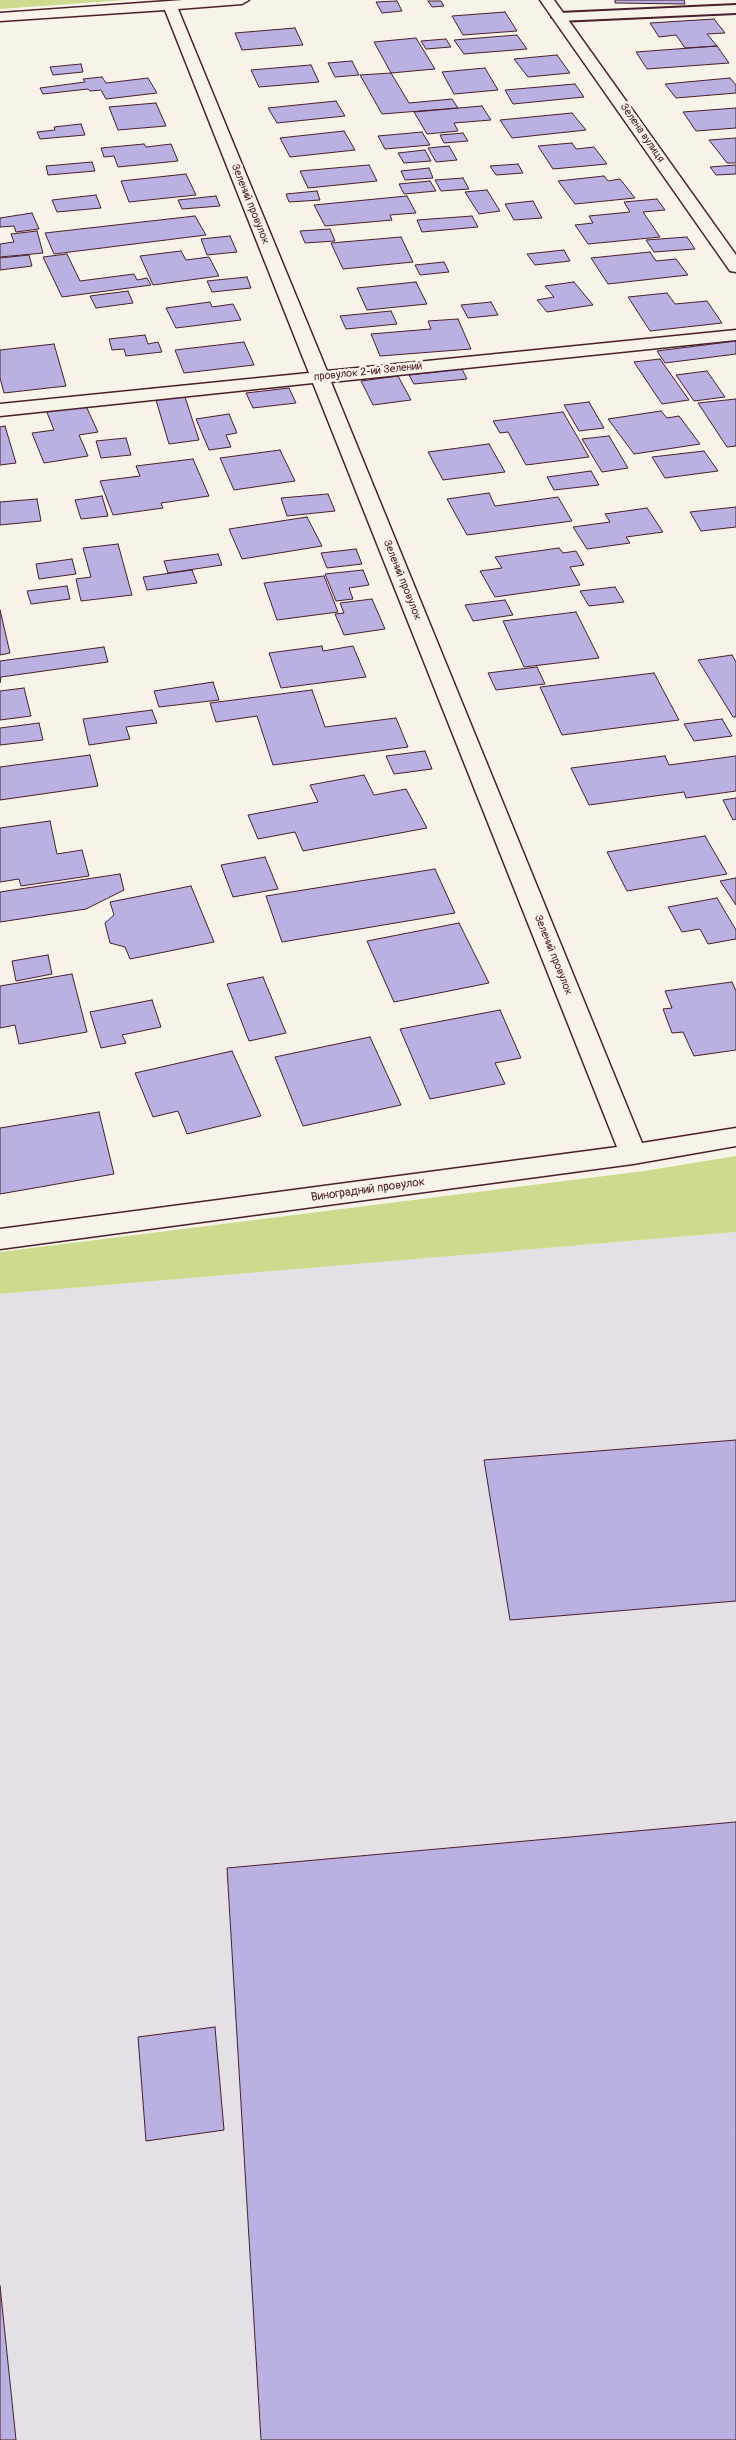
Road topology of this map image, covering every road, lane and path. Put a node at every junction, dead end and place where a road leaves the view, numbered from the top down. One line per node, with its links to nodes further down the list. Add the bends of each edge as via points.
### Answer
1 (242, 0): 3 (street)
2 (547, 0): 6 (street, Зелена вулиця)
3 (170, 5): 5 (street); 9 (street, Зелений провулок)
4 (736, 9): 6 (lane)
5 (0, 17)
6 (559, 17): 7 (street, Зелена вулиця)
7 (736, 267)
8 (736, 334): 9 (street, провулок 2-ий Зелений)
9 (320, 377): 10 (street, провулок 2-ий Зелений); 12 (street, Зелений провулок)
10 (0, 410)
11 (736, 1138): 12 (street, Виноградний провулок)
12 (633, 1154): 13 (street, Виноградний провулок)
13 (0, 1239)

